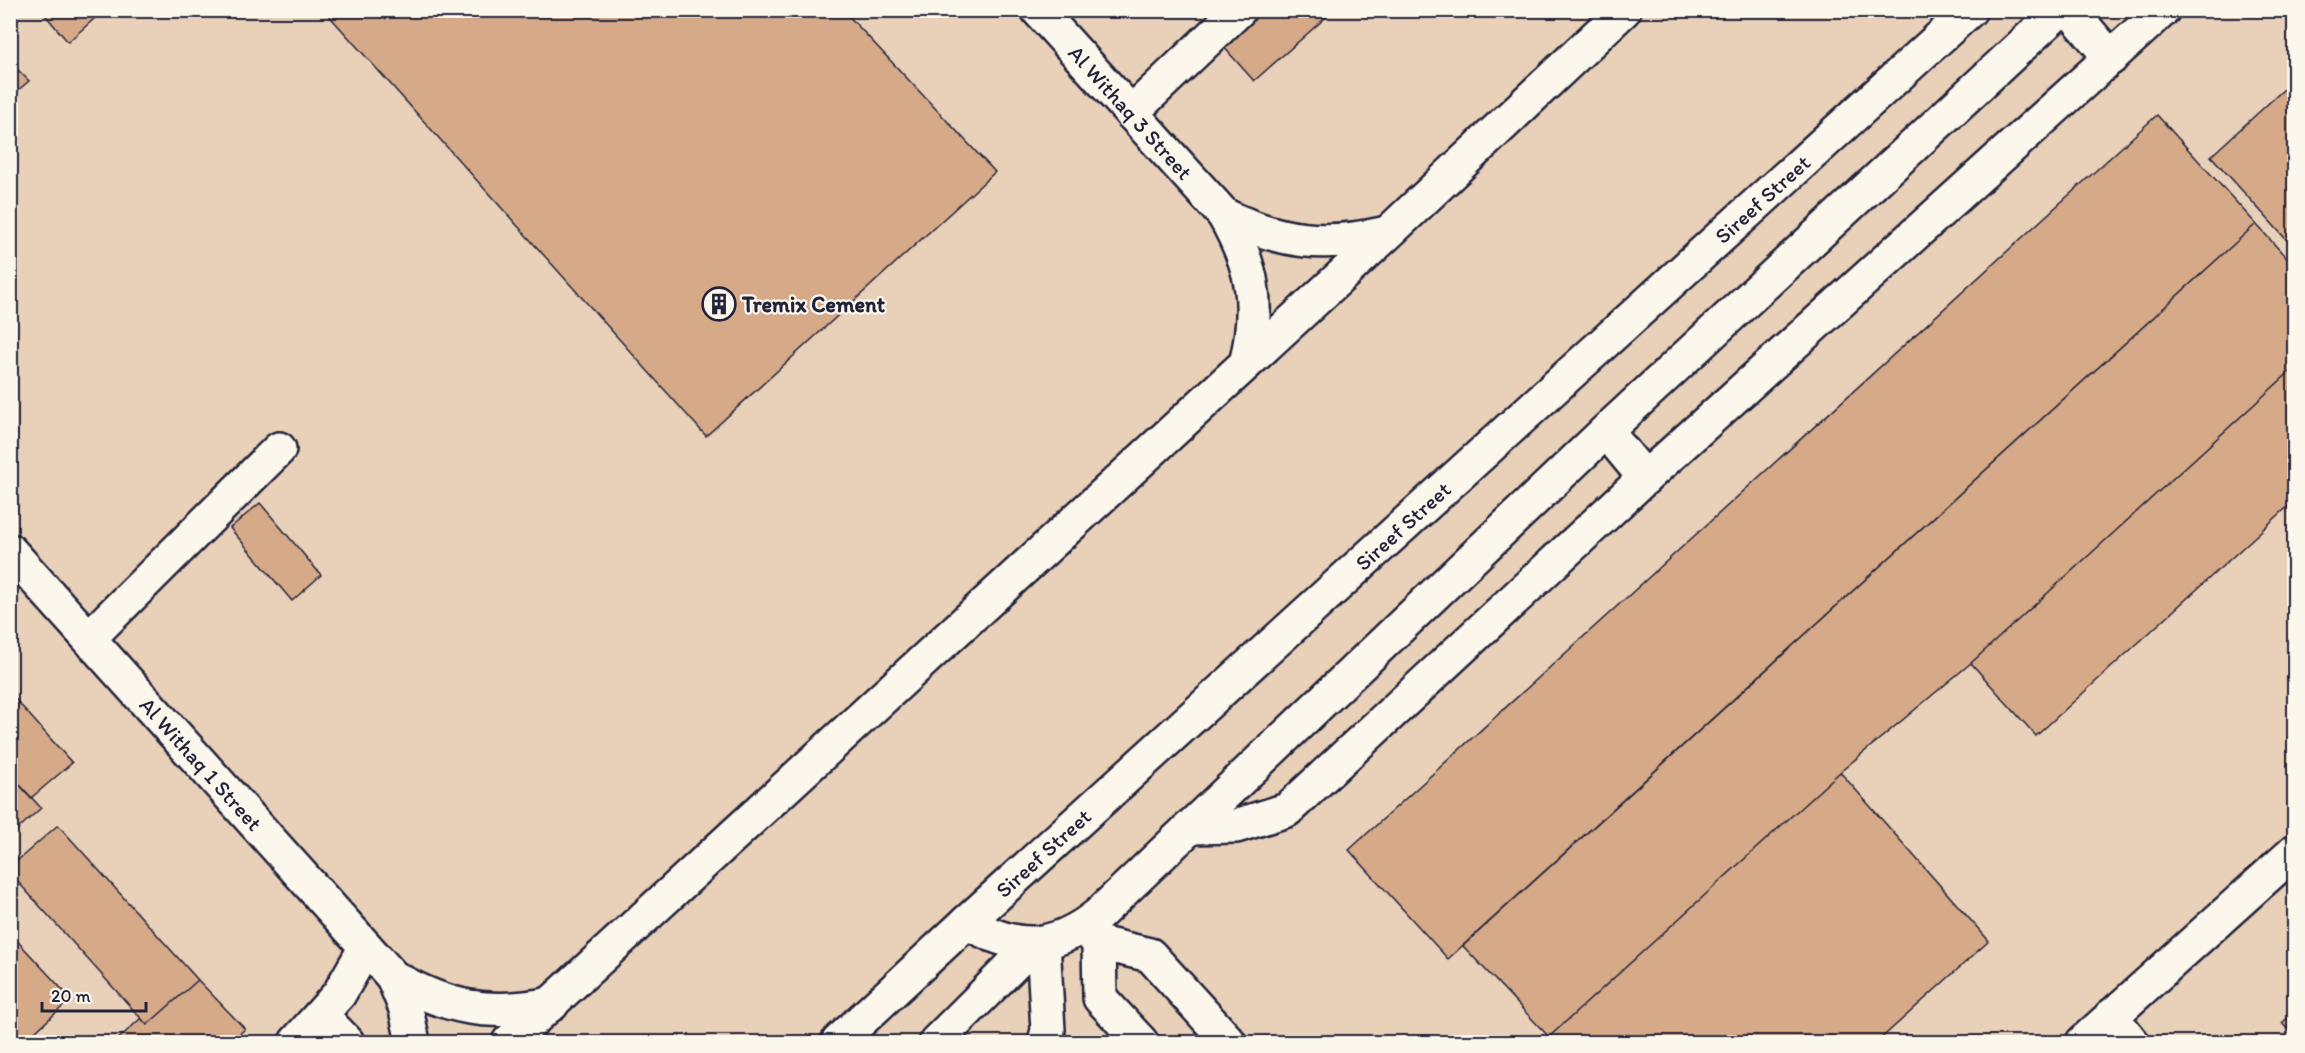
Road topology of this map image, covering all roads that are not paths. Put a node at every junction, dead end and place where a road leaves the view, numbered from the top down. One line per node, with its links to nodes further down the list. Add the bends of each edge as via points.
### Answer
1 (1038, 10): 9 (street, Al Withaq 3 Street)
2 (1239, 10): 9 (street)
3 (1624, 10): 11 (street)
4 (1970, 10): 20 (street, Sireef Street)
5 (2060, 10): 13 (street)
6 (2070, 10): 8 (street)
7 (2163, 10): 8 (street)
8 (2111, 58): 15 (street)
9 (1131, 112): 10 (street, Al Withaq 3 Street)
10 (1224, 215): 11 (street, Al Withaq 3 Street, via 1255,230 1321,243); 12 (street, Al Withaq 3 Street, via 1246,261 1254,300 1254,331)
11 (1388, 233): 12 (street)
12 (1247, 360): 25 (street)
13 (1606, 431): 15 (street); 18 (street)
14 (279, 449): 17 (street)
15 (1645, 478): 18 (street, via 1287,810 1236,826)
16 (10, 550): 17 (street, Al Withaq 1 Street)
17 (90, 637): 23 (street, Al Withaq 1 Street)
18 (1191, 827): 21 (street)
19 (2295, 852): 27 (street)
20 (967, 922): 22 (street, via 1003,939); 32 (street, Sireef Street)
21 (1092, 934): 22 (street); 35 (street, via 1100,998); 36 (street, via 1150,955)
22 (1038, 943): 33 (street); 34 (street, via 1048,1029)
23 (366, 947): 24 (street, Al Withaq 1 Street); 26 (street)
24 (393, 977): 25 (street, Al Withaq 1 Street, via 422,994 486,1011); 30 (street, Al Withaq 1 Street, via 406,1009)
25 (552, 1004): 31 (street)
26 (322, 1016): 28 (street); 29 (street)
27 (2111, 1016): 37 (street); 38 (street)
28 (296, 1042)
29 (347, 1042)
30 (413, 1042)
31 (509, 1042)
32 (838, 1042)
33 (936, 1042)
34 (1046, 1042)
35 (1141, 1042)
36 (1229, 1042)
37 (2082, 1042)
38 (2132, 1042)

